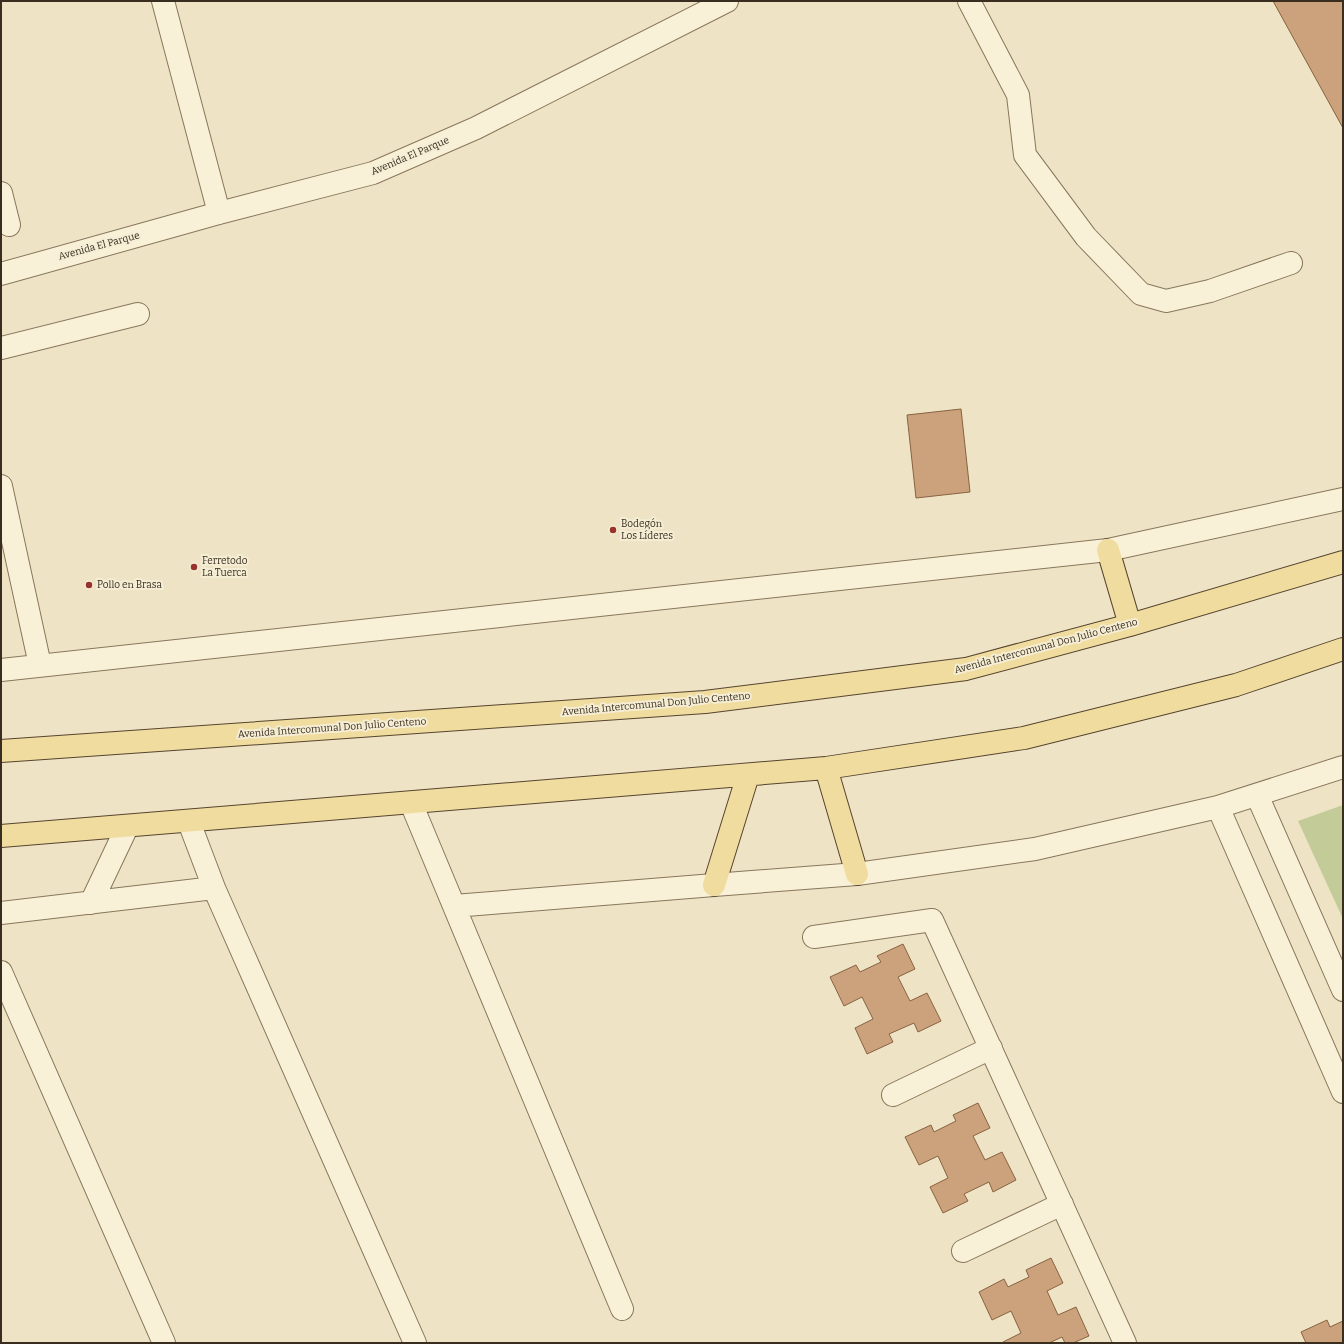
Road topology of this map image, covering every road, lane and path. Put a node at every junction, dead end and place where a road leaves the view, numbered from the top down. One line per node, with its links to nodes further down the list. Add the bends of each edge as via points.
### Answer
1 (163, 1): 5 (street)
2 (727, 1): 5 (street, Avenida El Parque, via 476,128 372,173)
3 (969, 1): 7 (street, via 1018,95 1026,155 1086,237 1141,294 1166,301 1210,291)
4 (1, 193): 6 (street)
5 (219, 213): 8 (street, Avenida El Parque)
6 (9, 225)
7 (1292, 263)
8 (1, 274)
9 (138, 314): 10 (street)
10 (1, 348)
11 (1, 486): 17 (street)
12 (1343, 499): 13 (street)
13 (1108, 550): 15 (main road); 17 (street)
14 (1343, 562): 15 (main road, Avenida Intercomunal Don Julio Centeno)
15 (1130, 625): 19 (main road, Avenida Intercomunal Don Julio Centeno, via 966,669 705,702)
16 (1343, 649): 20 (main road, via 1236,684 1024,738)
17 (40, 665): 18 (street)
18 (1, 670)
19 (1, 751)
20 (826, 768): 22 (main road); 29 (main road)
21 (1343, 768): 23 (street)
22 (748, 775): 24 (main road); 30 (main road)
23 (1257, 795): 25 (street); 37 (street)
24 (411, 803): 26 (main road); 33 (street)
25 (1218, 807): 29 (street, via 1035,849); 39 (street)
26 (189, 822): 27 (main road); 31 (street)
27 (127, 827): 28 (main road); 32 (street)
28 (1, 836)
29 (857, 874): 30 (street)
30 (714, 884): 33 (street)
31 (214, 888): 32 (street); 45 (street)
32 (91, 902): 34 (street)
33 (454, 906): 43 (street)
34 (1, 913)
35 (814, 937): 38 (street, via 932,920)
36 (1, 972): 44 (street)
37 (1343, 990)
38 (991, 1048): 40 (street); 41 (street)
39 (1343, 1092)
40 (893, 1095)
41 (1062, 1204): 42 (street); 46 (street)
42 (963, 1251)
43 (622, 1310)
44 (164, 1343)
45 (415, 1343)
46 (1125, 1343)

